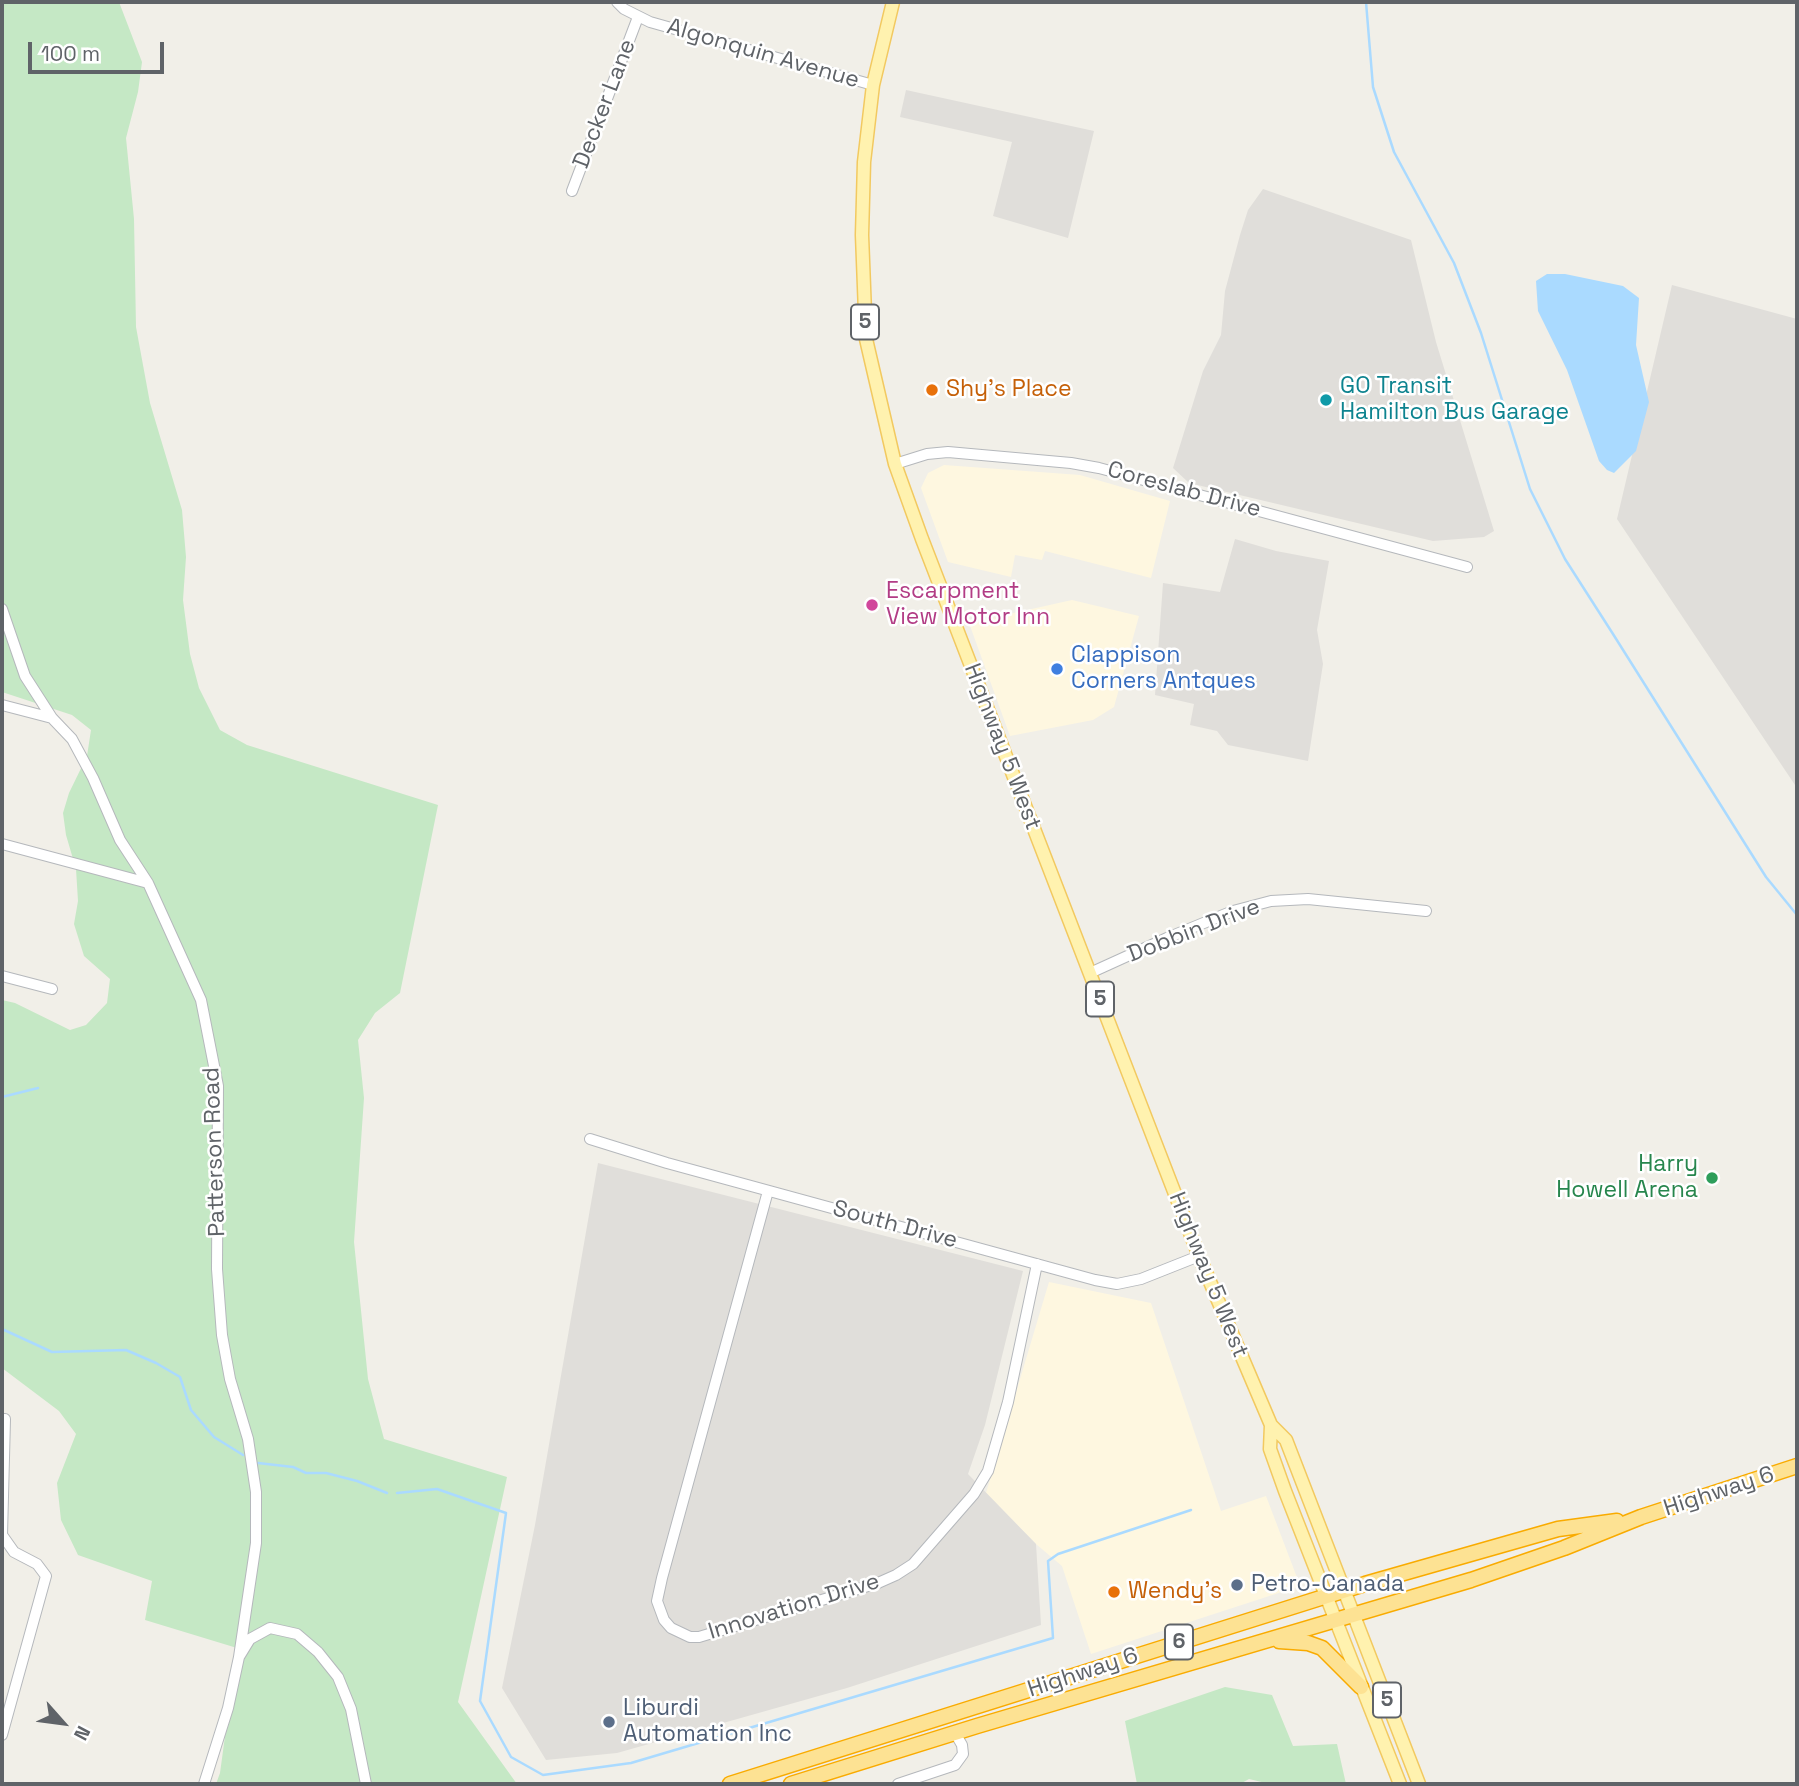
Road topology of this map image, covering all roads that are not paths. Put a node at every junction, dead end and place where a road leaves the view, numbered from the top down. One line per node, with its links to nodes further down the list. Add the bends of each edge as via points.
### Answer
1 (617, 2): 3 (street, Algonquin Avenue)
2 (893, 2): 4 (main road, Highway 5 West / 5)
3 (638, 18): 4 (street, Algonquin Avenue); 5 (street, Decker Lane)
4 (873, 85): 6 (main road, Highway 5 West / 5, via 862,234 866,339)
5 (572, 191)
6 (895, 464): 7 (street, Coreslab Drive, via 948,452 1099,468); 14 (main road, Highway 5 West / 5)
7 (1467, 568)
8 (2, 609): 10 (street, Patterson Road, via 25,676)
9 (2, 705): 10 (street)
10 (52, 718): 12 (street, Patterson Road, via 72,739 120,840)
11 (2, 844): 12 (street)
12 (148, 883): 30 (street, Patterson Road, via 201,1000 218,1086 217,1269 222,1335 248,1438 256,1492 257,1543)
13 (1426, 911): 14 (street, Dobbin Drive, via 1308,899 1271,901 1233,911)
14 (1090, 973): 19 (main road, Highway 5 West / 5)
15 (2, 976): 16 (street)
16 (52, 989)
17 (590, 1139): 18 (street, South Drive)
18 (768, 1191): 20 (street, South Drive); 20 (street, Innovation Drive, via 657,1601 671,1628 690,1637 878,1583 913,1564 974,1494 988,1471 1008,1402)
19 (1199, 1256): 20 (street, South Drive, via 1141,1279 1116,1283); 22 (main road, Highway 5 West / 5)
20 (1037, 1264)
21 (3, 1419): 32 (street, via 2,1535 14,1552 37,1564 46,1576)
22 (1271, 1425): 25 (main road, Highway 5 West / 5, via 1286,1440); 26 (main road, Highway 5 West / 5, via 1270,1449)
23 (1797, 1466): 24 (highway, Highway 6 / 6)
24 (1641, 1517): 25 (highway, Highway 6 / 6, via 1558,1529); 27 (highway, Highway 6 / 6, via 1482,1576)
25 (1345, 1590): 26 (highway, Highway 6 / 6); 27 (main road, 5)
26 (1326, 1596): 28 (main road, 5); 33 (highway, Highway 6 / 6)
27 (1354, 1616): 28 (highway, Highway 6 / 6); 43 (main road, 5)
28 (1336, 1621): 29 (highway, Highway 6 / 6); 31 (main road, 5)
29 (1270, 1640): 31 (highway, via 1322,1648); 34 (highway, Highway 6 / 6)
30 (240, 1657): 37 (street, Patterson Road); 38 (street, via 250,1639 270,1628 297,1634 318,1652 338,1677 351,1709)
31 (1361, 1687): 42 (main road, 5)
32 (6, 1699): 36 (street)
33 (972, 1709): 34 (street); 39 (highway, Highway 6 / 6)
34 (977, 1726): 35 (highway, Highway 6 / 6)
35 (956, 1733): 40 (highway, Highway 6 / 6); 41 (street, via 963,1754 955,1765)
36 (2, 1734)
37 (204, 1784)
38 (366, 1784)
39 (730, 1784)
40 (791, 1784)
41 (898, 1784)
42 (1400, 1784)
43 (1419, 1784)

